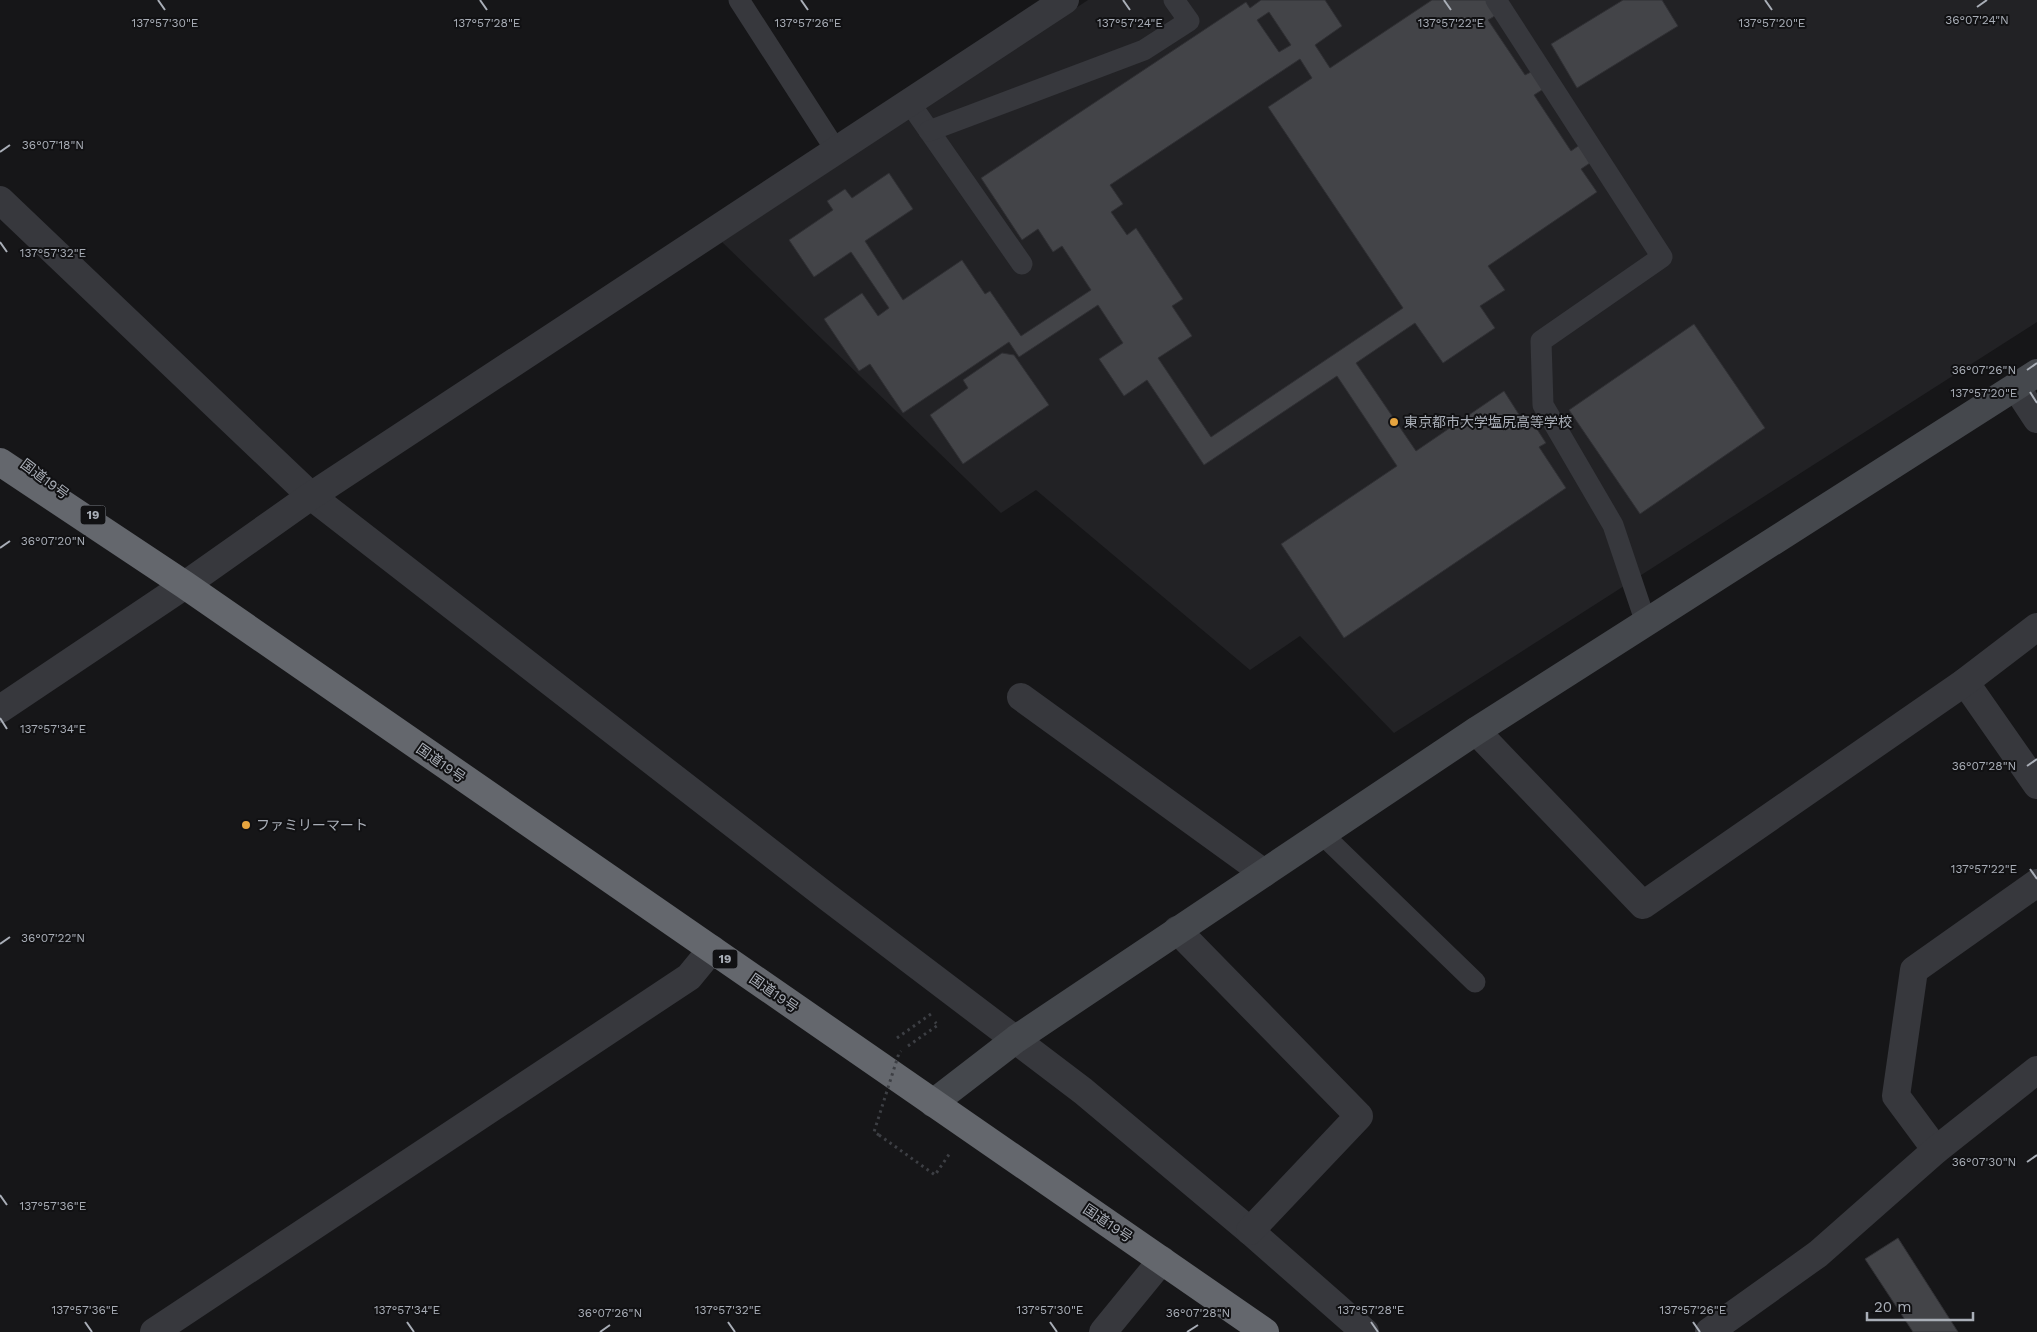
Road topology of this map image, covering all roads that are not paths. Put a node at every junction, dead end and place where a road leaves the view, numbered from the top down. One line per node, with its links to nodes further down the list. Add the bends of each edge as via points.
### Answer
1 (739, 0): 7 (lane)
2 (1065, 0): 5 (street)
3 (1174, 0): 6 (lane, via 1189,21 1144,50)
4 (1496, 0): 16 (lane, via 1662,257 1541,341 1543,405 1613,525)
5 (910, 102): 6 (lane); 7 (street)
6 (929, 131): 9 (lane)
7 (837, 152): 14 (street)
8 (0, 200): 14 (street)
9 (1022, 264)
10 (2027, 380): 11 (street); 16 (street)
11 (2037, 419)
12 (0, 445): 15 (highway, 国道19号 / 19)
13 (0, 462): 15 (highway, 国道19号 / 19)
14 (312, 496): 15 (street); 29 (street, via 826,896)
15 (185, 586): 20 (street); 27 (highway, 国道19号 / 19)
16 (1646, 623): 21 (street)
17 (2037, 627): 18 (street)
18 (1965, 682): 21 (street, via 1643,905); 22 (street)
19 (1021, 697): 24 (street)
20 (0, 709)
21 (1476, 731): 23 (street)
22 (2037, 784)
23 (1322, 834): 24 (street); 28 (lane)
24 (1264, 872): 26 (street)
25 (2037, 883): 32 (street, via 1914,970 1896,1096)
26 (1177, 930): 29 (street); 33 (street, via 1359,1116)
27 (712, 949): 31 (highway, 国道19号 / 19); 35 (street, via 688,977)
28 (1475, 982)
29 (1016, 1039): 31 (street); 33 (street)
30 (2037, 1070): 32 (street)
31 (933, 1102): 34 (highway, 国道19号 / 19)
32 (1936, 1150): 39 (street, via 1818,1254)
33 (1250, 1231): 38 (street)
34 (1162, 1260): 36 (street); 37 (highway, 国道19号 / 19)
35 (154, 1332)
36 (1103, 1332)
37 (1265, 1332)
38 (1365, 1332)
39 (1709, 1332)

